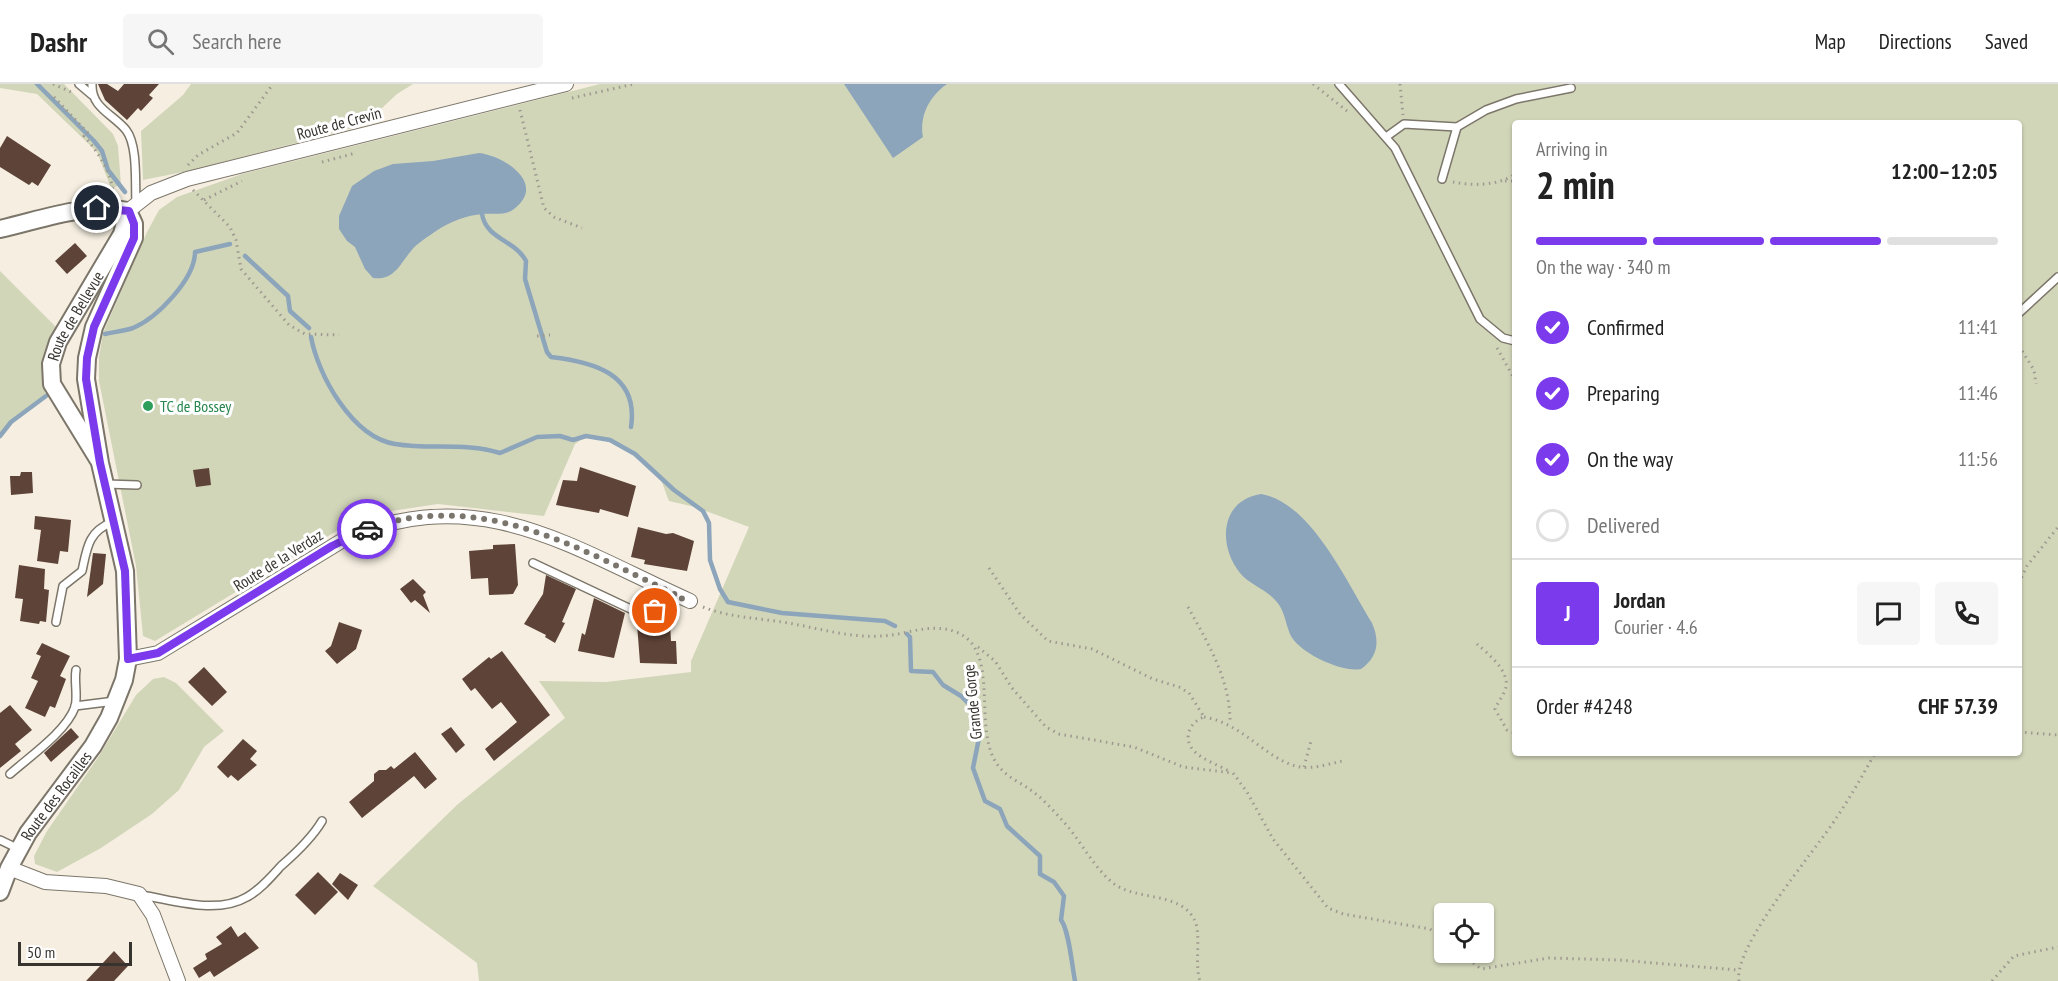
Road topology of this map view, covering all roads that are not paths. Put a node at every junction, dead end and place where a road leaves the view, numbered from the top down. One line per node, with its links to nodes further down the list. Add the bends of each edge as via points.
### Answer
1 (79, 84): 6 (lane)
2 (92, 84): 6 (lane)
3 (566, 84): 10 (street, Route de Crevin, via 187,179 161,188)
4 (1339, 84): 8 (lane)
5 (1571, 88): 7 (lane, via 1516,99)
6 (92, 95): 10 (lane, via 131,138)
7 (1457, 127): 8 (lane, via 1404,124); 9 (lane)
8 (1386, 137): 14 (lane, via 1423,200 1480,319 1493,332)
9 (1442, 179)
10 (133, 207): 11 (street, via 64,212); 15 (street, Route de Bellevue, via 134,238 94,327 87,358 86,379); 15 (street, Route de Bellevue, via 122,234 58,342 51,364 51,384)
11 (0, 229)
12 (2058, 277): 13 (lane)
13 (2022, 310)
14 (1512, 340)
15 (100, 463): 16 (street, Route de Bellevue)
16 (105, 484): 17 (lane); 18 (street, Route de Bellevue)
17 (137, 484)
18 (115, 521): 21 (lane, via 89,540 82,571 61,589); 22 (street, Route de Bellevue, via 128,596)
19 (532, 563): 20 (lane, via 637,612 655,611)
20 (686, 600): 22 (street, Route de la Verdaz, via 530,528 485,518 415,517 348,537 158,653)
21 (56, 622)
22 (128, 659): 24 (street, Route de Bellevue)
23 (76, 670): 25 (lane)
24 (118, 702): 25 (lane, via 106,700); 29 (street, Route des Rocailles, via 93,746)
25 (75, 706): 26 (lane, via 51,739)
26 (10, 774)
27 (322, 821): 32 (lane, via 296,852 242,900 207,905)
28 (0, 840): 29 (lane)
29 (19, 849): 30 (street, Route des Rocailles)
30 (9, 868): 31 (street, Route des Rocailles); 32 (street, via 45,882 121,888)
31 (0, 892)
32 (139, 894): 33 (street, via 153,915)
33 (178, 981)

